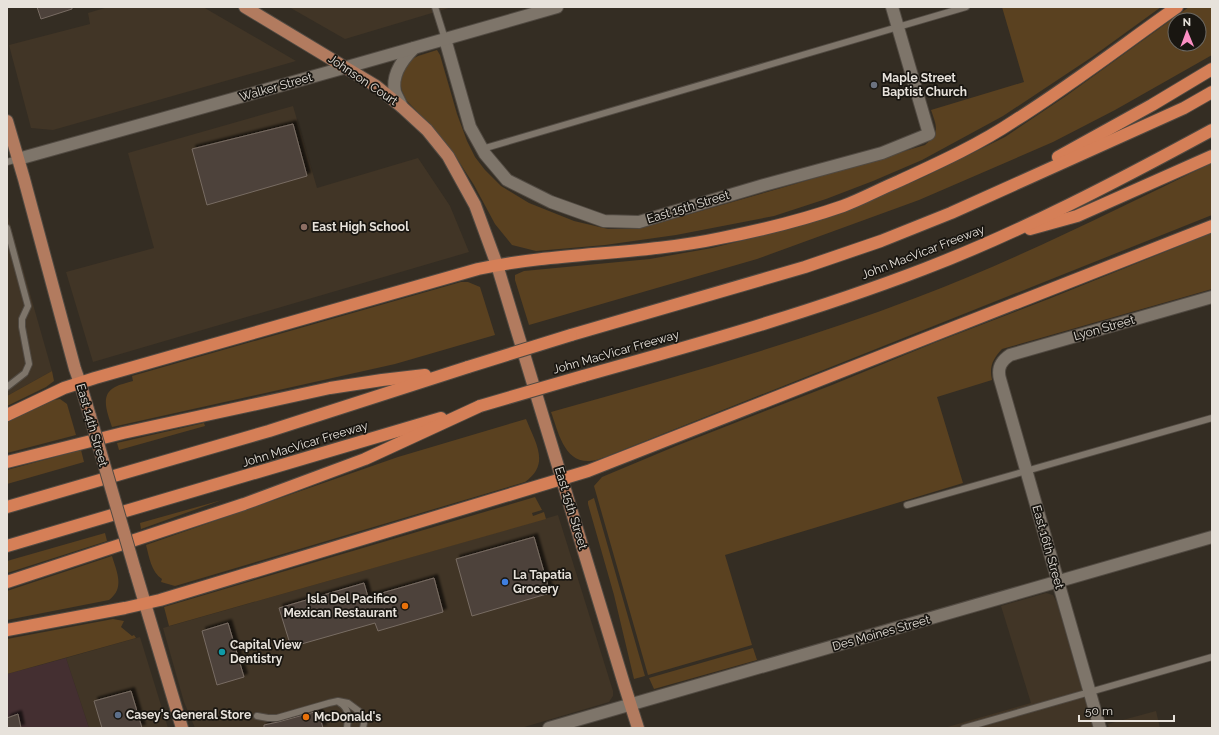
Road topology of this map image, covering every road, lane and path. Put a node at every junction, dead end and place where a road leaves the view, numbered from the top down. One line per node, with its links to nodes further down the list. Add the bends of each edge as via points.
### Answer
1 (245, 7): 10 (main road, Johnson Court)
2 (435, 7): 8 (lane)
3 (556, 7): 8 (street, Walker Street)
4 (892, 7): 7 (street)
5 (966, 7): 7 (lane)
6 (1177, 7): 23 (highway, via 1013,122 969,148 844,206 779,226 719,239)
7 (898, 26): 16 (lane); 16 (street, East 15th Street, via 929,134 882,153 764,184 639,222 604,221 551,202 507,180)
8 (445, 39): 9 (street, Walker Street); 16 (street, East 15th Street, via 470,127)
9 (415, 48): 10 (street, Walker Street); 13 (street, via 404,57 394,82)
10 (347, 67): 13 (main road, Johnson Court); 18 (street, Walker Street)
11 (1212, 69): 19 (highway)
12 (1212, 92): 19 (highway, John MacVicar Freeway, via 1184,108)
13 (402, 107): 23 (main road, Johnson Court, via 448,156 475,205)
14 (7, 121): 18 (main road, East 14th Street)
15 (1212, 130): 22 (highway, John MacVicar Freeway)
16 (482, 149)
17 (1212, 156): 22 (highway, via 1077,216)
18 (13, 160): 27 (main road, East 14th Street)
19 (986, 196): 26 (highway, John MacVicar Freeway, bridge, via 881,241 805,267)
20 (1212, 226): 34 (highway, via 625,458)
21 (7, 228): 28 (lane, via 28,306 22,319 22,327 29,364 25,373)
22 (1004, 236): 29 (highway, John MacVicar Freeway, bridge, via 924,269 810,310)
23 (497, 265): 27 (highway); 34 (main road, East 15th Street)
24 (1212, 297): 25 (street, Lyon Street, via 1010,355 1002,360)
25 (1000, 365): 33 (street, East 16th Street, via 1000,379)
26 (450, 372): 32 (highway, via 330,388 123,433); 36 (highway, John MacVicar Freeway, via 269,431)
27 (80, 383): 30 (highway); 41 (main road, East 14th Street, bridge)
28 (7, 387)
29 (480, 406): 38 (highway, John MacVicar Freeway); 39 (highway, via 358,462 244,504)
30 (7, 415)
31 (1212, 418): 33 (lane)
32 (7, 462)
33 (1026, 471): 35 (lane); 40 (street, East 16th Street)
34 (562, 480): 41 (highway); 46 (main road, East 15th Street)
35 (907, 505)
36 (7, 507)
37 (1212, 537): 40 (street, Des Moines Street)
38 (7, 546)
39 (7, 582)
40 (1058, 582): 44 (street, East 16th Street); 46 (street, Des Moines Street)
41 (145, 604): 42 (highway); 48 (main road, East 14th Street)
42 (7, 630)
43 (1212, 657): 44 (lane)
44 (1090, 691): 53 (lane); 54 (street, East 16th Street)
45 (338, 701): 47 (lane, via 276,718); 49 (lane, via 348,712); 50 (lane, via 348,703 360,712)
46 (630, 705): 51 (street, Des Moines Street); 52 (main road, East 15th Street)
47 (257, 716)
48 (182, 728)
49 (347, 728)
50 (363, 728)
51 (549, 728)
52 (638, 728)
53 (964, 728)
54 (1100, 728)

